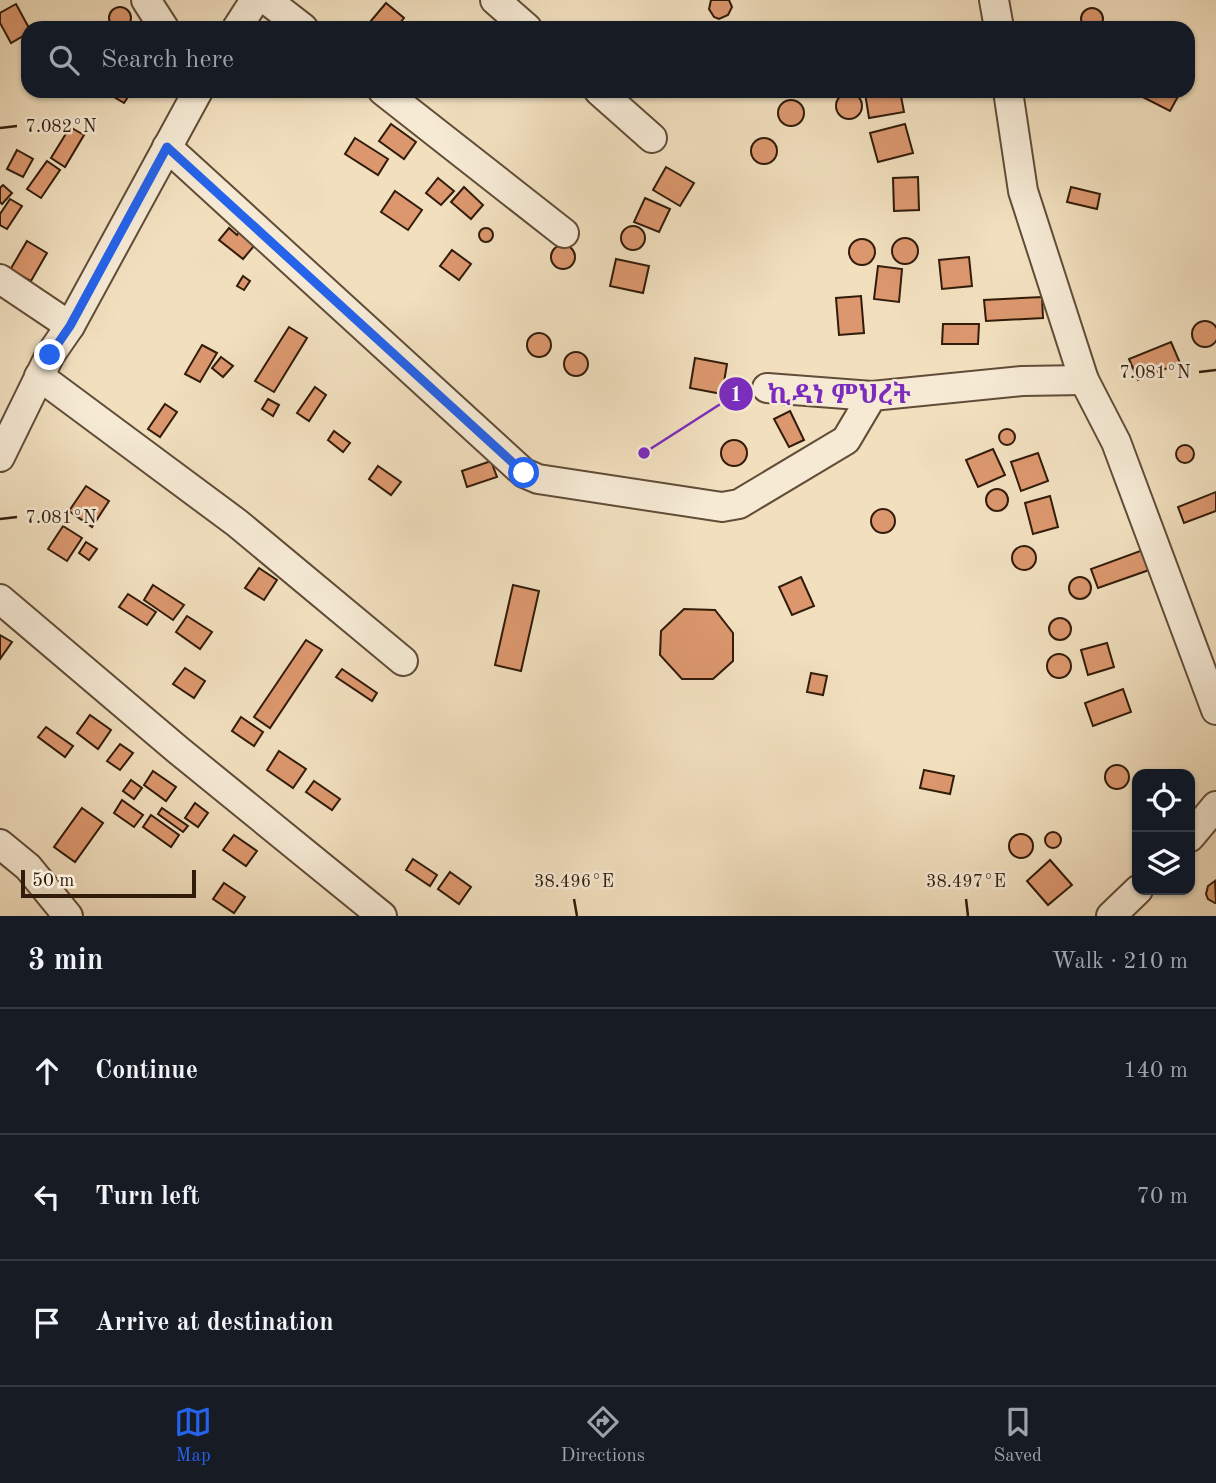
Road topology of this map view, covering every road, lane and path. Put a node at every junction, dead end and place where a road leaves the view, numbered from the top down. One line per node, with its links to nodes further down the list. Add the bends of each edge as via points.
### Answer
1 (146, 0): 6 (street)
2 (255, 0): 7 (street)
3 (267, 0): 8 (street)
4 (495, 0): 9 (street)
5 (994, 0): 10 (street)
6 (160, 21)
7 (242, 21)
8 (294, 21)
9 (519, 21)
10 (998, 21)
11 (194, 98): 16 (street)
12 (392, 98): 17 (street)
13 (607, 98): 15 (street)
14 (1009, 98): 21 (street, via 1023,191)
15 (652, 138)
16 (167, 147): 19 (street); 23 (street, via 524,473 538,479 722,507 739,504 846,440)
17 (564, 233)
18 (0, 279): 19 (street)
19 (70, 326): 20 (street)
20 (39, 376): 24 (street); 26 (street, via 237,523)
21 (1084, 380): 23 (street, via 1022,381); 27 (street, via 1116,442)
22 (767, 388): 23 (street)
23 (872, 396)
24 (0, 457)
25 (0, 598): 33 (street)
26 (402, 661)
27 (1216, 709)
28 (1216, 806): 29 (street)
29 (1194, 832)
30 (0, 844): 32 (street, via 28,867)
31 (1133, 895): 34 (street)
32 (68, 916)
33 (382, 916)
34 (1111, 916)

